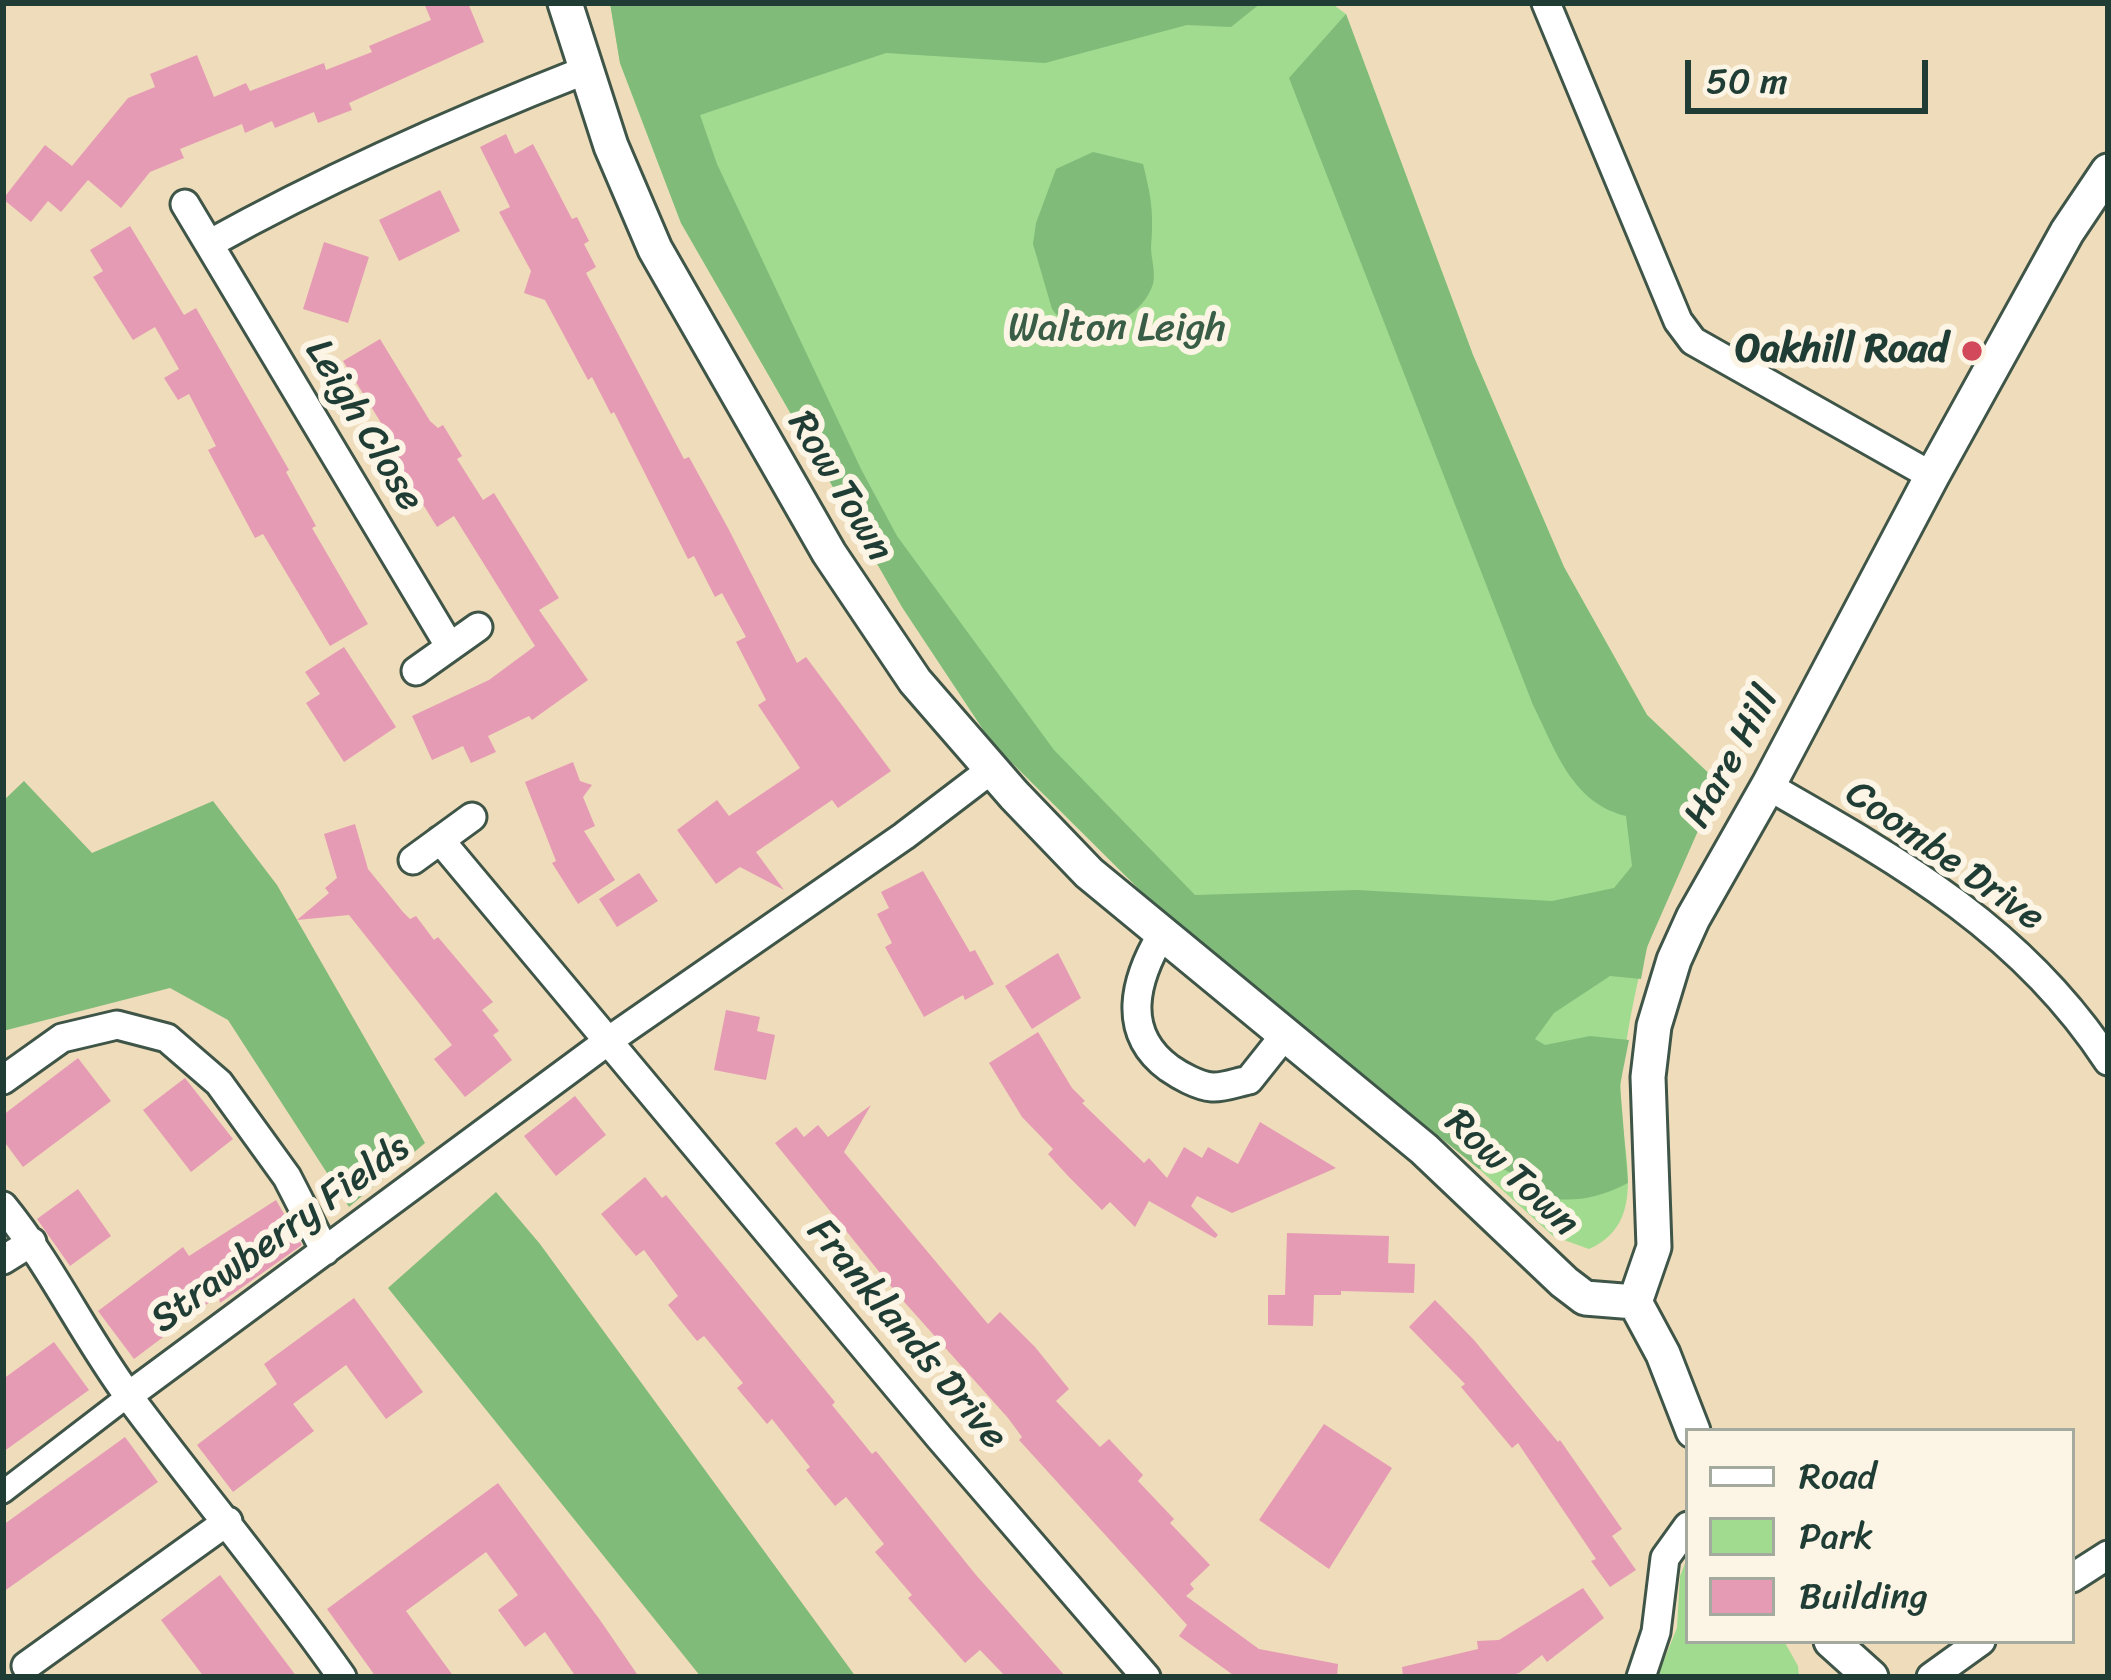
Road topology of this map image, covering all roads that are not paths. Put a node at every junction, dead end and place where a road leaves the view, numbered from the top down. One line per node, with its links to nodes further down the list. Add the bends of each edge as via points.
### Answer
1 (565, 3): 3 (street, Row Town)
2 (1546, 3): 7 (street, via 1693,341)
3 (586, 70): 6 (street, via 310,188); 11 (street, Row Town, via 655,248 714,356 856,597)
4 (2108, 171): 7 (street, Hare Hill)
5 (185, 204): 6 (street, Leigh Close)
6 (209, 244): 9 (street, Leigh Close)
7 (1932, 476): 12 (street, Hare Hill)
8 (478, 627): 9 (street)
9 (449, 647): 10 (street)
10 (416, 671)
11 (992, 770): 16 (street, Row Town, via 1089,873); 18 (street)
12 (1768, 786): 19 (street, Coombe Drive, via 1890,855 2009,943 2075,1011); 25 (street, Hare Hill, via 1693,918 1654,1026 1654,1247)
13 (472, 817): 14 (street)
14 (440, 840): 15 (street); 18 (street, Franklands Drive)
15 (413, 860)
16 (1162, 934): 17 (street, Row Town); 17 (street, via 1136,998 1138,1030 1151,1055 1212,1087 1249,1080)
17 (1284, 1036): 25 (street, Row Town, via 1438,1162 1585,1298)
18 (608, 1040): 23 (street, Strawberry Fields); 36 (street, Franklands Drive)
19 (2108, 1061)
20 (3, 1080): 23 (street, via 62,1038 117,1025 167,1038 219,1082 287,1177)
21 (3, 1206): 22 (street)
22 (32, 1242): 24 (street); 26 (street)
23 (325, 1251): 26 (street, Strawberry Fields)
24 (3, 1260)
25 (1635, 1302): 27 (street)
26 (128, 1396): 28 (street); 29 (street)
27 (1692, 1428)
28 (3, 1492)
29 (228, 1521): 34 (street); 35 (street)
30 (1685, 1530): 37 (street, via 1665,1558)
31 (2108, 1555): 32 (street)
32 (2075, 1576)
33 (1977, 1644): 38 (street)
34 (26, 1666)
35 (342, 1677)
36 (1146, 1677)
37 (1642, 1677)
38 (1931, 1677)

